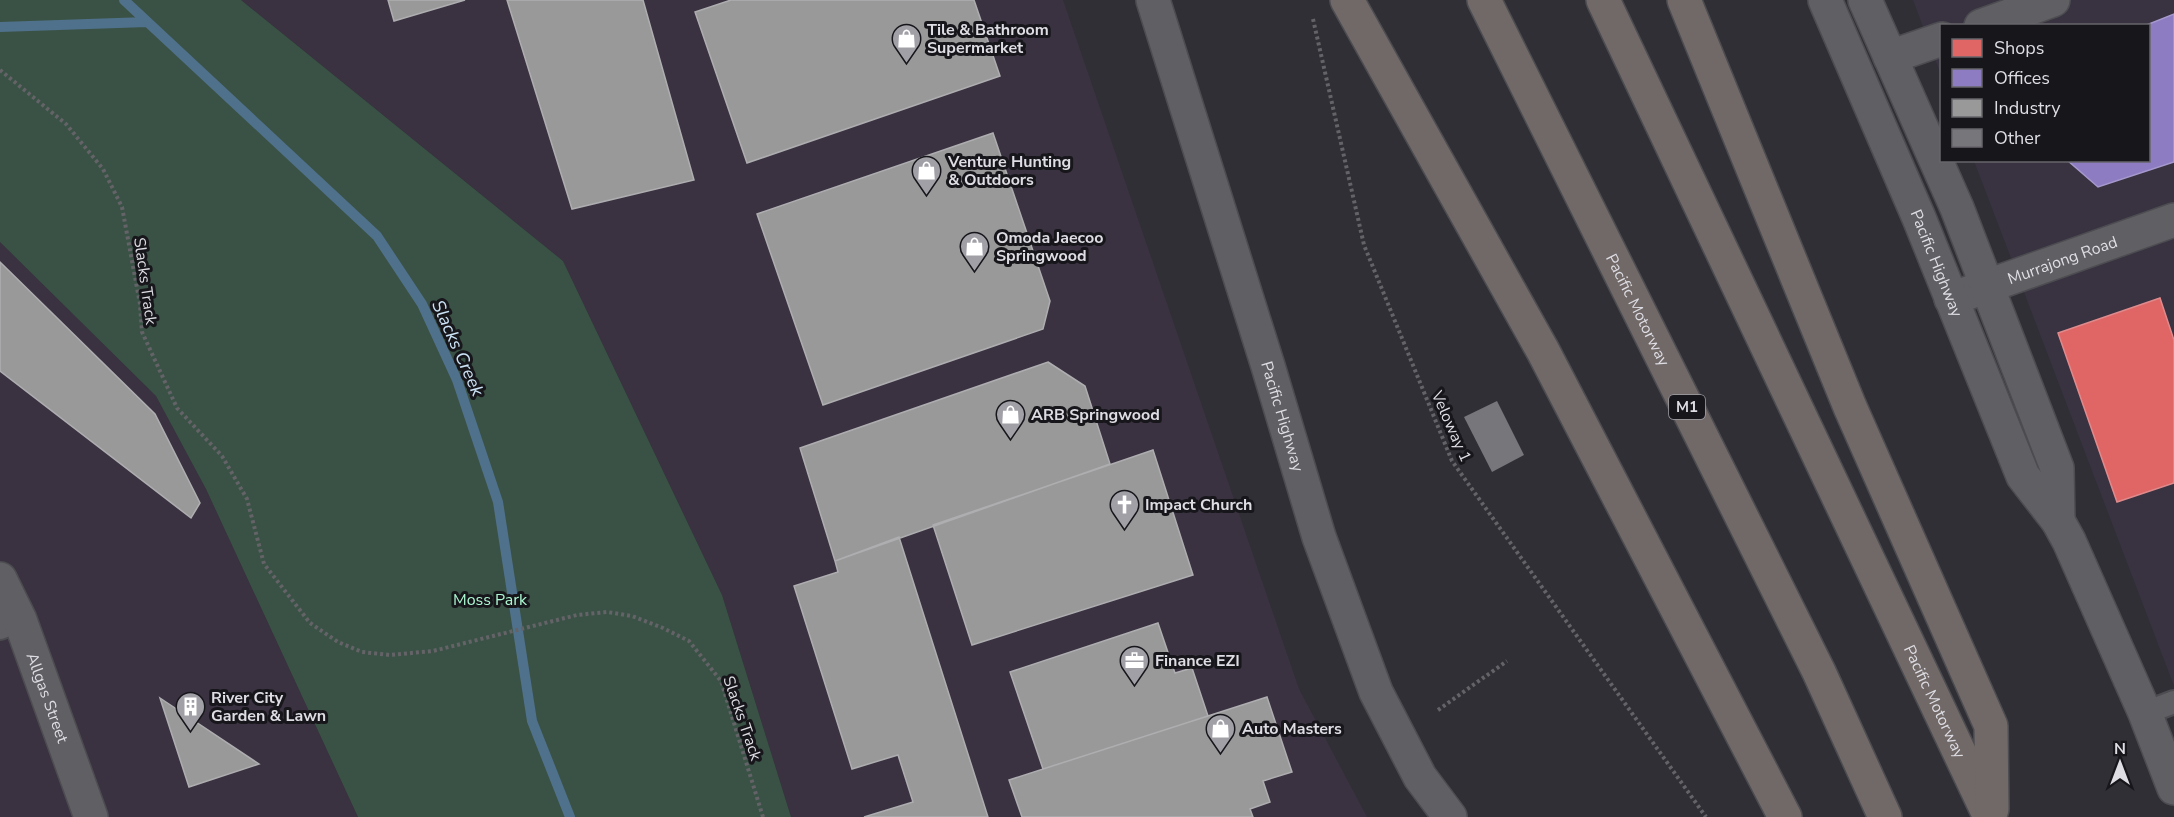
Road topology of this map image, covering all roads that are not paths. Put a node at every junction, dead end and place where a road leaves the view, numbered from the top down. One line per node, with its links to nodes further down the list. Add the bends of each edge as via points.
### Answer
1 (1153, 0): 21 (street, Pacific Highway, via 1319,537 1376,693 1420,777)
2 (1347, 0): 22 (highway, via 1543,351)
3 (1484, 0): 23 (highway, Pacific Motorway / M1, via 1819,672)
4 (1604, 0): 24 (highway, Pacific Motorway)
5 (1684, 0): 24 (highway, via 1850,407 1991,726)
6 (1825, 0): 14 (street, Pacific Highway)
7 (1865, 0): 11 (street, Pacific Highway)
8 (2053, 0): 9 (street)
9 (1987, 24)
10 (1940, 39): 11 (street)
11 (1890, 57): 13 (street, Pacific Highway)
12 (2174, 220): 13 (street, Murrajong Road)
13 (1987, 286): 14 (street, Murrajong Road); 15 (street, Pacific Highway, via 2057,468)
14 (1951, 299): 15 (street, Pacific Highway, via 2023,476)
15 (2058, 520): 18 (street, Pacific Highway)
16 (0, 579): 17 (street, Allgas Street)
17 (10, 624): 20 (street, Allgas Street)
18 (2159, 708): 19 (street, Pacific Highway)
19 (2174, 788)
20 (91, 817)
21 (1450, 817)
22 (1785, 817)
23 (1885, 817)
24 (1991, 817)

